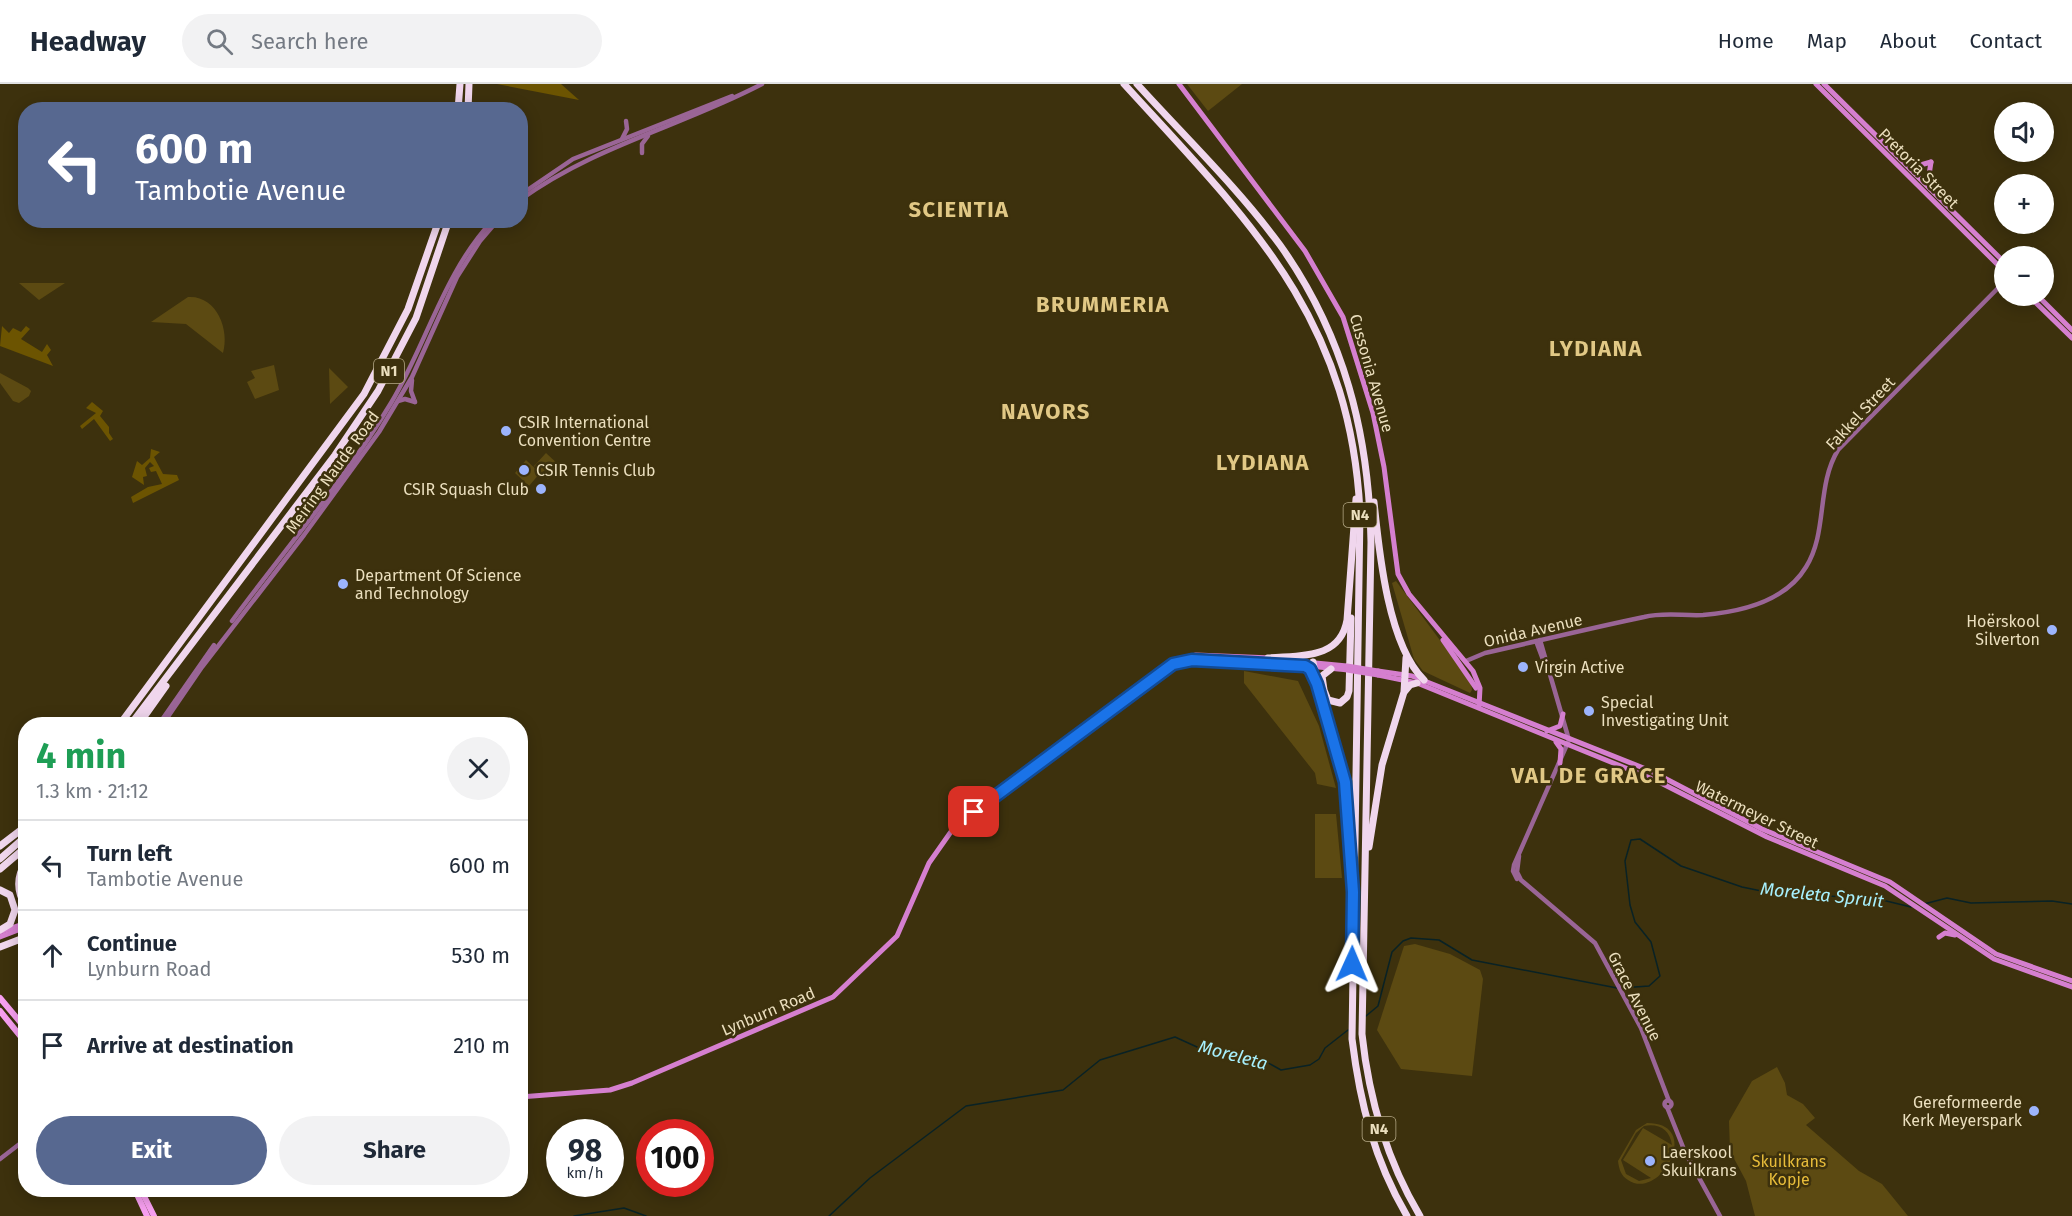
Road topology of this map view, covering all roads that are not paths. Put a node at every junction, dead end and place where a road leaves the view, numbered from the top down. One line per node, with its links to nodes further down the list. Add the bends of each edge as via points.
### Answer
1 (460, 84): 10 (highway)
2 (469, 84): 11 (highway)
3 (762, 84): 9 (street)
4 (1124, 84): 34 (highway, N4, via 1247,221 1285,272 1318,332)
5 (1137, 84): 33 (highway, N4, via 1286,254 1324,321)
6 (1179, 84): 38 (main road, Cussonia Avenue, via 1308,254 1342,316 1373,413 1397,571)
7 (1816, 84): 25 (main road, Pretoria Street)
8 (1824, 84): 16 (main road, Pretoria Street)
9 (739, 94): 13 (street); 14 (street)
10 (459, 102)
11 (468, 102)
12 (626, 121): 14 (street)
13 (652, 132): 15 (street, via 643,141); 19 (street, via 581,161)
14 (622, 139): 17 (street, via 573,159)
15 (642, 153)
16 (1901, 160): 18 (main road, Pretoria Street); 18 (main road, via 1917,166 1931,162 1929,178)
17 (528, 190)
18 (1934, 193): 24 (main road, Pretoria Street)
19 (528, 195)
20 (436, 228): 56 (highway, N1, via 405,317 364,394)
21 (447, 228): 37 (highway, N1, via 429,285 391,369 335,455)
22 (487, 228): 59 (street, Meiring Naude Road, via 458,268 416,357 378,424 194,672)
23 (491, 228): 31 (street, Meiring Naude Road, via 457,277)
24 (1994, 252)
25 (1994, 261)
26 (1994, 292): 36 (street, Fakkel Street, via 1838,450 1826,475 1815,546 1799,577 1770,599)
27 (2039, 306): 30 (main road)
28 (2048, 306): 29 (main road)
29 (2072, 330)
30 (2072, 338)
31 (412, 377): 32 (street, Meiring Naude Road); 32 (street, via 415,402)
32 (398, 401): 60 (street, Meiring Naude Road, via 308,529)
33 (1357, 411): 41 (highway, via 1370,466 1381,568); 72 (highway, N4, via 1370,493 1371,542)
34 (1349, 423): 35 (highway, via 1356,490); 74 (highway, N4, via 1360,512)
35 (1350, 569): 42 (highway, via 1347,624 1336,644 1321,653); 48 (highway, via 1349,691 1340,703 1328,700 1323,687 1322,675)
36 (1720, 612): 39 (street, Onida Avenue, via 1652,613)
37 (213, 617): 57 (highway, N1); 58 (highway)
38 (1434, 626): 44 (main road, Cussonia Avenue); 51 (main road)
39 (1538, 640): 44 (street, Onida Avenue); 55 (street)
40 (1225, 656): 42 (main road); 43 (main road); 45 (main road); 61 (main road, via 1192,655 1170,662)
41 (1406, 656): 49 (highway); 50 (highway)
42 (1268, 658): 46 (main road)
43 (1180, 661): 45 (main road); 61 (main road)
44 (1466, 661): 51 (main road, Cussonia Avenue); 54 (main road, Cussonia Avenue, via 1478,682)
45 (1296, 664): 46 (main road)
46 (1310, 665): 47 (main road, Watermeyer Street); 48 (main road, Watermeyer Street); 74 (highway, via 1345,782)
47 (1347, 668): 48 (main road, Watermeyer Street); 49 (main road, Watermeyer Street, bridge)
48 (1331, 669)
49 (1405, 676): 50 (main road, Watermeyer Street); 52 (highway)
50 (1420, 682): 52 (highway, via 1409,685); 53 (main road, Watermeyer Street); 54 (main road, Watermeyer Street)
51 (1476, 688): 53 (main road, via 1471,695); 54 (main road, Cussonia Avenue)
52 (1404, 692): 72 (highway, via 1382,765)
53 (1461, 695): 54 (main road, Watermeyer Street)
54 (1477, 706): 62 (main road, Watermeyer Street); 63 (main road, Watermeyer Street)
55 (1563, 714): 62 (main road, via 1559,727); 64 (street)
56 (126, 717)
57 (136, 717)
58 (144, 717)
59 (165, 717)
60 (166, 717)
61 (1085, 729): 92 (main road, Lynburn Road, via 952,830 929,863 897,936 833,997 632,1083 610,1090)
62 (1545, 731): 64 (main road, Watermeyer Street)
63 (1552, 739): 64 (main road, Watermeyer Street); 65 (main road, via 1561,749)
64 (1568, 742): 65 (street); 75 (main road, Watermeyer Street, via 1655,780 1767,837)
65 (1560, 763): 101 (street, Grace Avenue, via 1516,864 1518,876 1595,943 1641,1028 1685,1152)
66 (18, 831): 68 (highway)
67 (18, 843): 70 (highway)
68 (0, 844)
69 (18, 854): 71 (highway)
70 (0, 859)
71 (0, 869)
72 (1364, 875): 100 (highway, N4, via 1362,1034 1366,1074 1378,1126 1396,1172)
73 (0, 890): 79 (highway, via 10,895 15,910 10,924)
74 (1353, 892): 99 (highway, N4, via 1352,1039 1360,1092 1385,1177)
75 (1914, 900): 76 (main road, Watermeyer Street); 84 (main road, Watermeyer Street, via 1996,954)
76 (1939, 922): 80 (main road, Watermeyer Street); 80 (main road, via 1939,937 1949,933)
77 (18, 927): 79 (main road)
78 (18, 929): 81 (main road)
79 (0, 931)
80 (1960, 936): 85 (main road, Watermeyer Street, via 2004,964)
81 (0, 937)
82 (18, 940): 83 (highway)
83 (0, 947)
84 (2072, 981)
85 (2072, 987)
86 (0, 998): 87 (main road)
87 (5, 1005): 89 (main road); 90 (main road)
88 (0, 1011): 91 (main road)
89 (18, 1020)
90 (18, 1024)
91 (18, 1033)
92 (528, 1096)
93 (18, 1145): 94 (street)
94 (0, 1160)
95 (138, 1197): 97 (main road)
96 (144, 1197): 98 (main road)
97 (147, 1216)
98 (154, 1216)
99 (1407, 1216)
100 (1420, 1216)
101 (1719, 1216)

